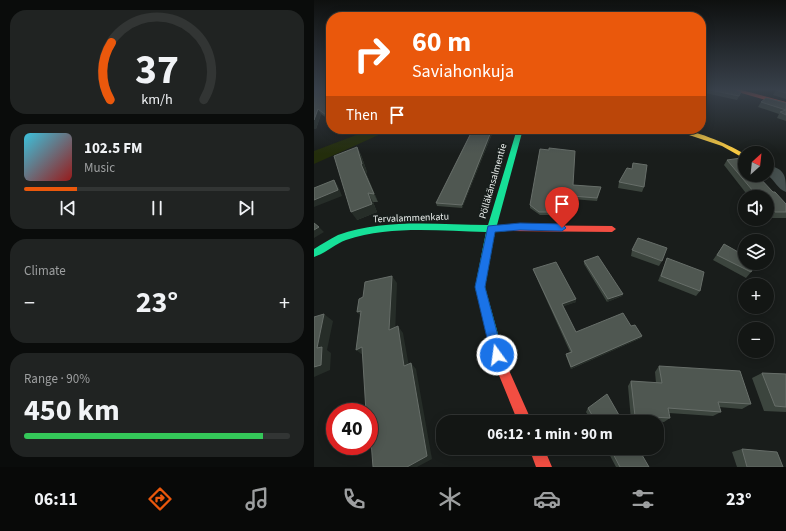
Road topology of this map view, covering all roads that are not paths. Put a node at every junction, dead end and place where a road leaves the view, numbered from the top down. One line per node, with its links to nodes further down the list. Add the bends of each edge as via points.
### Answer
1 (519, 134): 6 (street, Pölläkänsalmentie)
2 (690, 134): 3 (street, via 724,145)
3 (738, 153)
4 (774, 173): 5 (street)
5 (786, 187)
6 (491, 229): 7 (street, Tervalammenkatu); 8 (street, Tervalammenkatu, via 374,229 343,237); 9 (street, Pölläkänsalmentie, via 480,287 497,355)
7 (612, 229)
8 (314, 253)
9 (522, 415)
10 (539, 455): 11 (street)
11 (544, 467)

